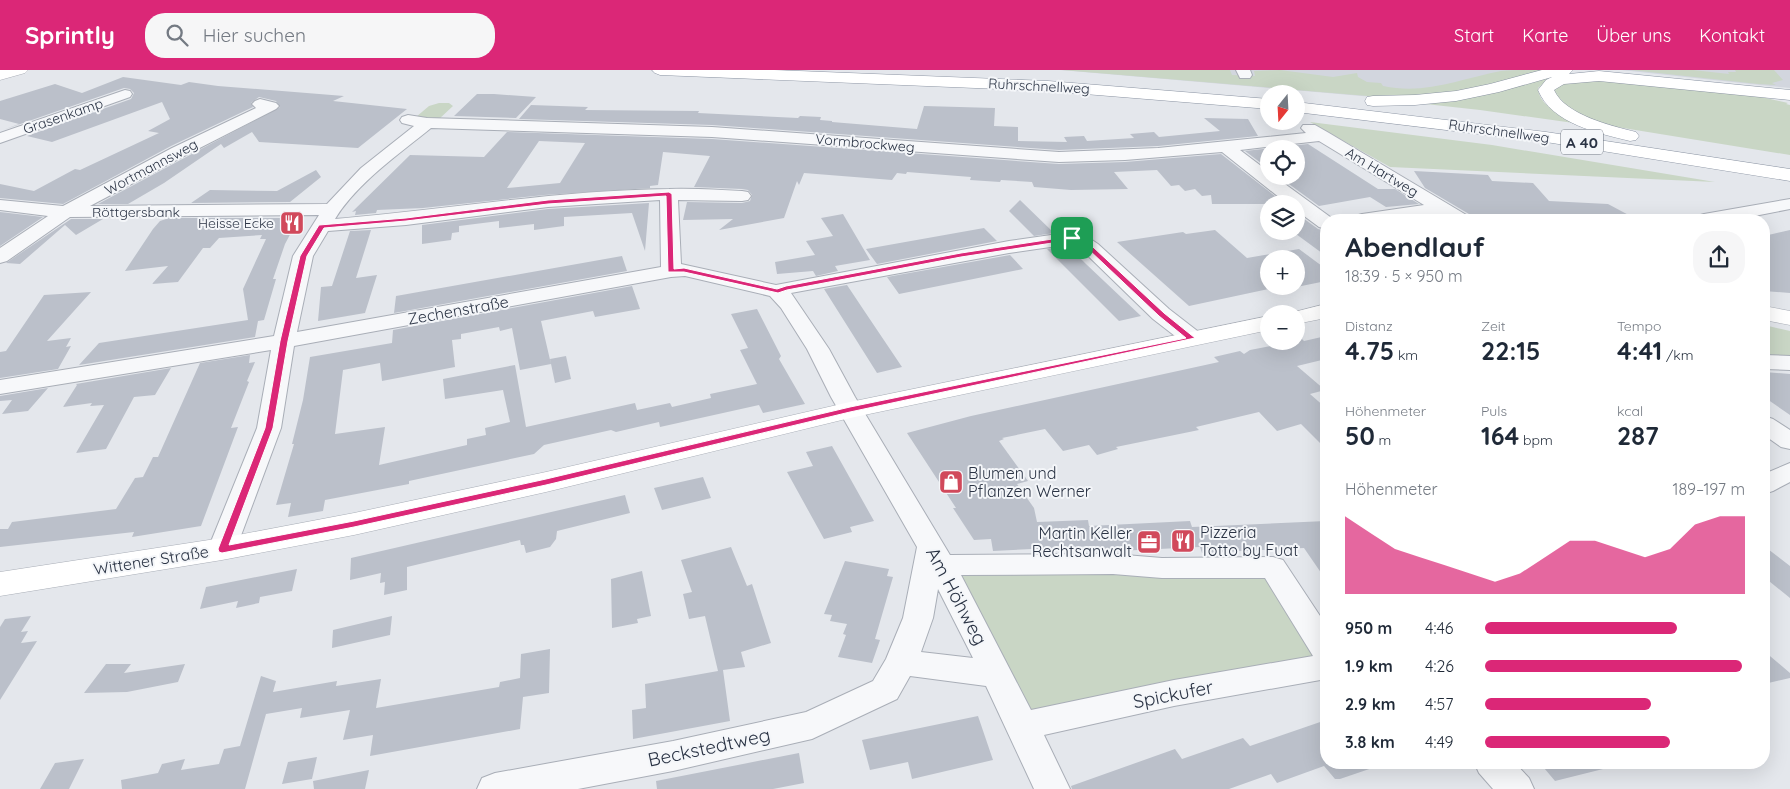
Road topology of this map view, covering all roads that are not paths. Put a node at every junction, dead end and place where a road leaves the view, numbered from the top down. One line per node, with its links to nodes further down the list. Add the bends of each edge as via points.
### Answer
1 (20, 70): 6 (main road)
2 (660, 70): 15 (main road, Ruhrschnellweg, via 1019,85)
3 (926, 70): 9 (main road, Ruhrschnellweg, via 1086,78)
4 (1565, 70): 13 (main road, via 1452,97)
5 (1610, 70): 8 (main road)
6 (0, 75)
7 (1733, 89): 11 (main road); 14 (main road); 22 (main road, via 1599,76 1561,79 1546,90 1553,103 1577,117 1621,134)
8 (1790, 89)
9 (1260, 93)
10 (125, 94): 21 (street, Grasenkamp)
11 (1790, 94)
12 (1305, 97): 13 (main road, Ruhrschnellweg / A 40)
13 (1337, 100): 22 (main road, Ruhrschnellweg / A 40)
14 (1790, 101)
15 (1260, 103)
16 (260, 104): 32 (street, Wortmannsweg, via 271,106)
17 (1305, 108): 18 (main road, Ruhrschnellweg / A 40)
18 (1373, 116): 25 (main road, Ruhrschnellweg / A 40, via 1554,138); 26 (main road, via 1413,126)
19 (1305, 126): 20 (street, Am Hartweg)
20 (1323, 136): 23 (street, Vormbrockweg); 31 (street, Am Hartweg)
21 (0, 138)
22 (1658, 142): 24 (main road, Ruhrschnellweg / A 40)
23 (1225, 146): 36 (street, Vormbrockweg, via 1102,157 1059,157 712,132 417,122); 37 (street)
24 (1790, 163)
25 (1790, 175)
26 (1790, 187)
27 (669, 194): 28 (street, Röttgersbank); 36 (street, Röttgersbank, via 548,202 406,220); 39 (street)
28 (742, 196)
29 (1790, 204): 35 (street)
30 (0, 205): 32 (street, Röttgersbank)
31 (1442, 208): 33 (street); 34 (street, Am Hartweg)
32 (66, 212): 36 (street, Röttgersbank); 38 (street, Wortmannsweg)
33 (1402, 214)
34 (1452, 214)
35 (1736, 214)
36 (327, 218): 47 (street, via 303,256)
37 (1320, 219)
38 (0, 258)
39 (671, 271): 40 (street, Zechenstraße, via 684,270); 47 (street, Zechenstraße)
40 (778, 291): 46 (street, via 980,252 1072,238 1091,248 1172,324); 51 (street, via 818,349)
41 (1320, 312): 43 (main road)
42 (1770, 314): 44 (main road)
43 (1305, 315)
44 (1790, 318)
45 (1260, 325): 46 (main road, Wittener Straße)
46 (1192, 338): 51 (main road, Wittener Straße)
47 (284, 341): 50 (street, Zechenstraße); 56 (street, via 269,428)
48 (1770, 362): 49 (street)
49 (1790, 363)
50 (0, 387)
51 (850, 410): 56 (main road, Wittener Straße, via 527,486); 57 (street, Am Höhweg)
52 (1770, 428): 53 (street)
53 (1790, 441)
54 (1790, 470): 55 (street)
55 (1770, 482)
56 (222, 549): 58 (main road, Wittener Straße)
57 (936, 556): 59 (street, via 1162,568 1273,567); 60 (street, Beckstedtweg); 62 (street, Am Höhweg)
58 (0, 584)
59 (1320, 641)
60 (901, 662): 62 (street); 65 (street, Beckstedtweg, via 884,690 812,725 673,756)
61 (1320, 667): 63 (street, Spickufer, via 1174,693)
62 (997, 674): 63 (street, Am Höhweg)
63 (1021, 726): 66 (street, Am Höhweg)
64 (1497, 769): 67 (street)
65 (495, 789)
66 (1052, 789)
67 (1516, 789)

